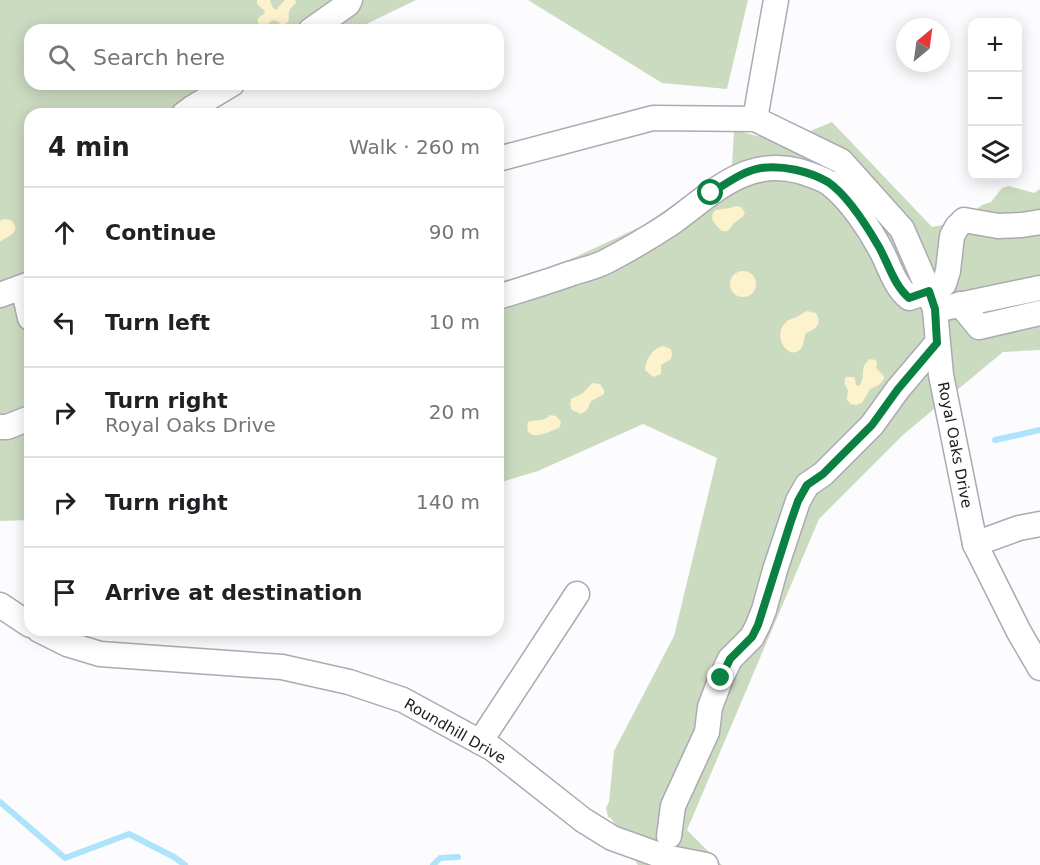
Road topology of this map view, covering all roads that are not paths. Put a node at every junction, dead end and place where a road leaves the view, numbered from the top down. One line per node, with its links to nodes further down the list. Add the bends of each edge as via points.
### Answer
1 (350, 0): 3 (street)
2 (776, 0): 6 (street)
3 (320, 24)
4 (222, 90): 5 (street)
5 (192, 108)
6 (755, 119): 7 (street, Royal Oaks Drive, via 652,118); 13 (street, Royal Oaks Drive, via 841,162 902,229)
7 (504, 157)
8 (1040, 222): 13 (street, via 998,226 964,220 952,236 944,284)
9 (24, 287): 11 (street)
10 (1040, 288): 14 (street)
11 (0, 294)
12 (504, 295): 13 (street, via 604,263 737,177 760,168 785,168 828,183 868,229 901,291 909,298)
13 (932, 300): 14 (street); 16 (street, Royal Oaks Drive)
14 (960, 304): 15 (street, via 979,327)
15 (1040, 313)
16 (937, 343): 20 (street, Royal Oaks Drive); 27 (street, via 872,425 807,485 798,501 758,625 730,659 717,688 707,732 673,806)
17 (24, 420): 18 (street)
18 (2, 429)
19 (1040, 524): 20 (street)
20 (975, 544): 25 (street, Royal Oaks Drive)
21 (577, 594): 26 (street)
22 (0, 605): 23 (street)
23 (24, 621)
24 (51, 636): 26 (street, Roundhill Drive, via 100,654 282,667 349,682 403,700)
25 (1040, 668)
26 (480, 742): 28 (street, Roundhill Drive, via 612,838 666,857)
27 (669, 836)
28 (706, 865)

